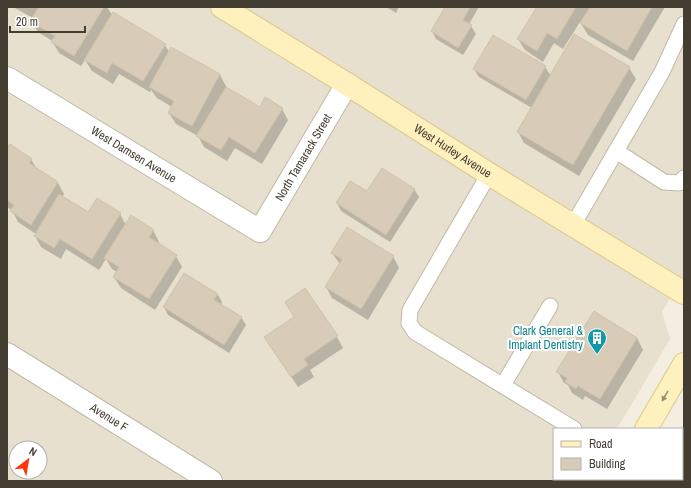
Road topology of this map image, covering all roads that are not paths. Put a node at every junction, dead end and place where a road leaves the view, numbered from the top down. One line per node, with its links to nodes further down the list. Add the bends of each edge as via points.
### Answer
1 (222, 7): 4 (street, West Hurley Avenue)
2 (684, 24): 5 (lane, via 662,72)
3 (7, 78): 9 (street, West Damsen Avenue)
4 (347, 84): 6 (street, West Hurley Avenue); 9 (street, North Tamarack Street)
5 (616, 151): 7 (lane, via 664,182 679,183); 8 (lane)
6 (489, 174): 8 (street, West Hurley Avenue); 14 (lane, via 410,310 409,323 414,332)
7 (684, 178)
8 (572, 225): 10 (street, West Hurley Avenue)
9 (260, 231)
10 (684, 293)
11 (550, 306): 14 (lane)
12 (7, 354): 17 (street, Avenue F)
13 (684, 364): 16 (street, one-way to 16)
14 (503, 385): 15 (lane)
15 (572, 428)
16 (647, 428)
17 (211, 481)

